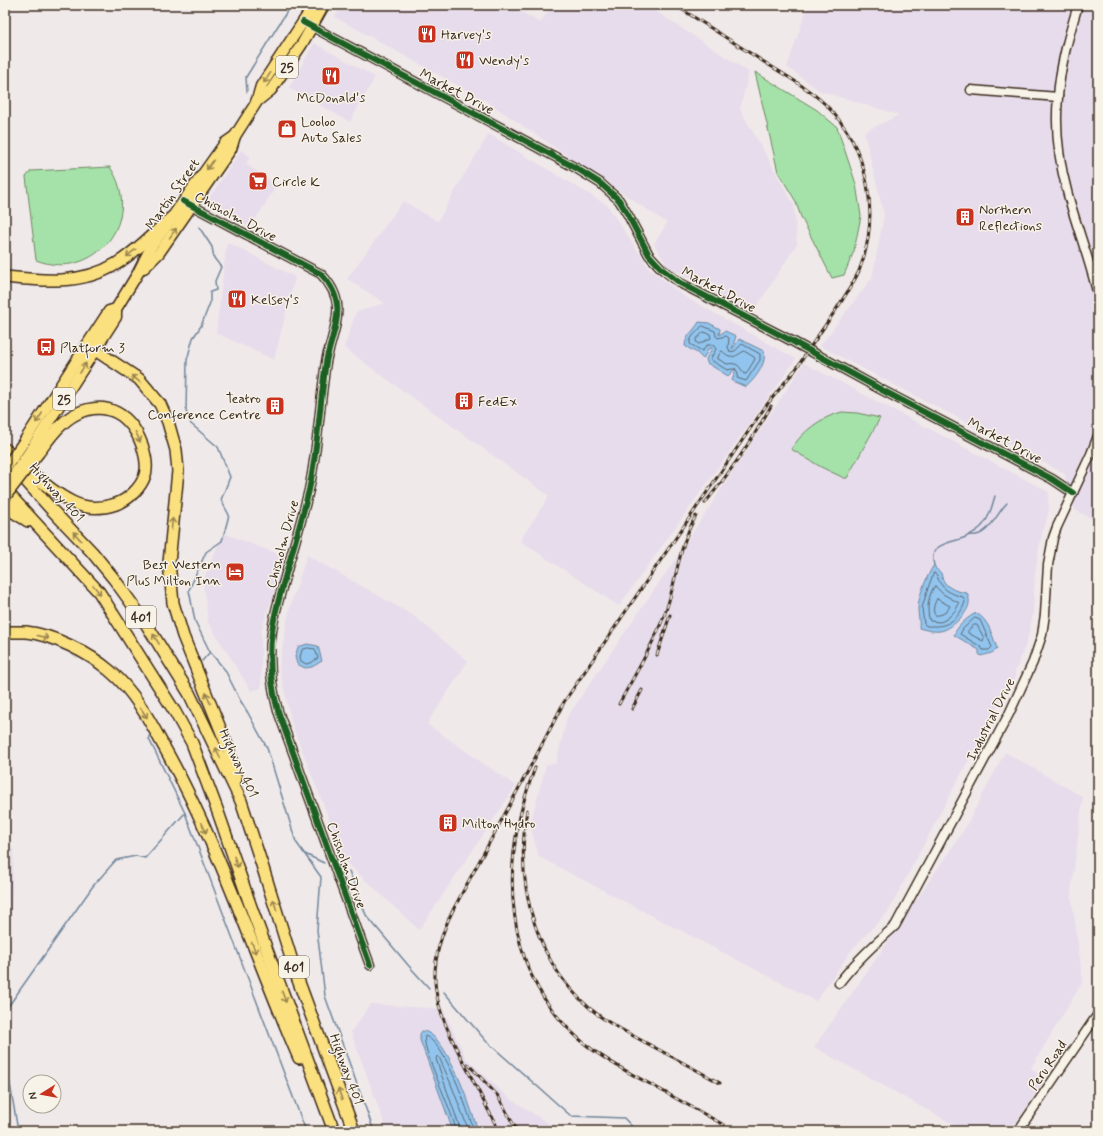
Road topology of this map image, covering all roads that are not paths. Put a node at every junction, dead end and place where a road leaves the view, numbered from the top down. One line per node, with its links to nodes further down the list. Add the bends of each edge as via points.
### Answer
1 (314, 5): 4 (main road, Martin Street / 25)
2 (324, 5): 4 (main road, Martin Street / 25)
3 (1078, 5): 6 (street, via 1064,57)
4 (308, 24): 7 (main road, Martin Street / 25, via 271,90 256,103 235,136 225,143); 20 (street, Market Drive, via 600,183 619,200 649,255 680,283 1045,476)
5 (971, 90): 6 (street)
6 (1058, 97): 11 (street, via 1058,134 1063,175)
7 (188, 204): 8 (main road, Martin Street / 25); 9 (main road, Martin Street / 25, one-way to 7, via 159,253); 26 (street, Chisholm Drive, via 320,274 332,288 337,306 336,324 324,376 316,458 274,619 270,666 278,711)
8 (171, 218): 9 (main road, Martin Street / 25, via 151,247); 10 (highway, one-way to 10, via 130,254 97,273 56,281)
9 (138, 273): 12 (main road, Martin Street / 25)
10 (5, 277)
11 (1098, 296)
12 (116, 309): 13 (main road, Martin Street / 25, via 116,317); 15 (main road, Martin Street / 25, one-way to 15, via 109,311)
13 (94, 350): 15 (main road, Martin Street / 25, one-way to 13); 25 (highway, one-way to 13, via 228,748 183,636 173,603 169,563 178,471 176,450 168,422 160,404 139,379)
14 (1098, 436): 20 (street, Industrial Drive)
15 (32, 447): 16 (highway, one-way to 16, via 55,432 74,415 100,408 112,410 130,423 138,435 144,449 145,475 139,487 120,503 106,508 90,508 58,494); 18 (main road, Martin Street / 25, bridge); 19 (main road, Martin Street / 25, bridge); 21 (highway, bridge)
16 (5, 449)
17 (5, 457): 25 (highway, Highway 401 / 401, one-way to 17, via 189,693 145,622 96,557)
18 (5, 469)
19 (5, 489): 23 (highway, 401)
20 (1072, 493): 27 (street, Industrial Drive, via 1051,546 1042,635 1009,714 895,926 868,949)
21 (5, 496)
22 (5, 503): 23 (highway, via 15,513)
23 (42, 530): 29 (highway, 401, one-way to 29, via 99,592 192,743)
24 (5, 632): 29 (highway, one-way to 29, via 27,632 56,640 85,653 111,671 130,692 179,773 298,1058)
25 (241, 801): 31 (highway, Highway 401 / 401, one-way to 25, via 297,977)
26 (370, 965)
27 (839, 983)
28 (1098, 1014): 32 (street, Peru Road)
29 (320, 1095): 30 (highway, 401)
30 (334, 1131)
31 (354, 1131)
32 (1018, 1131)

